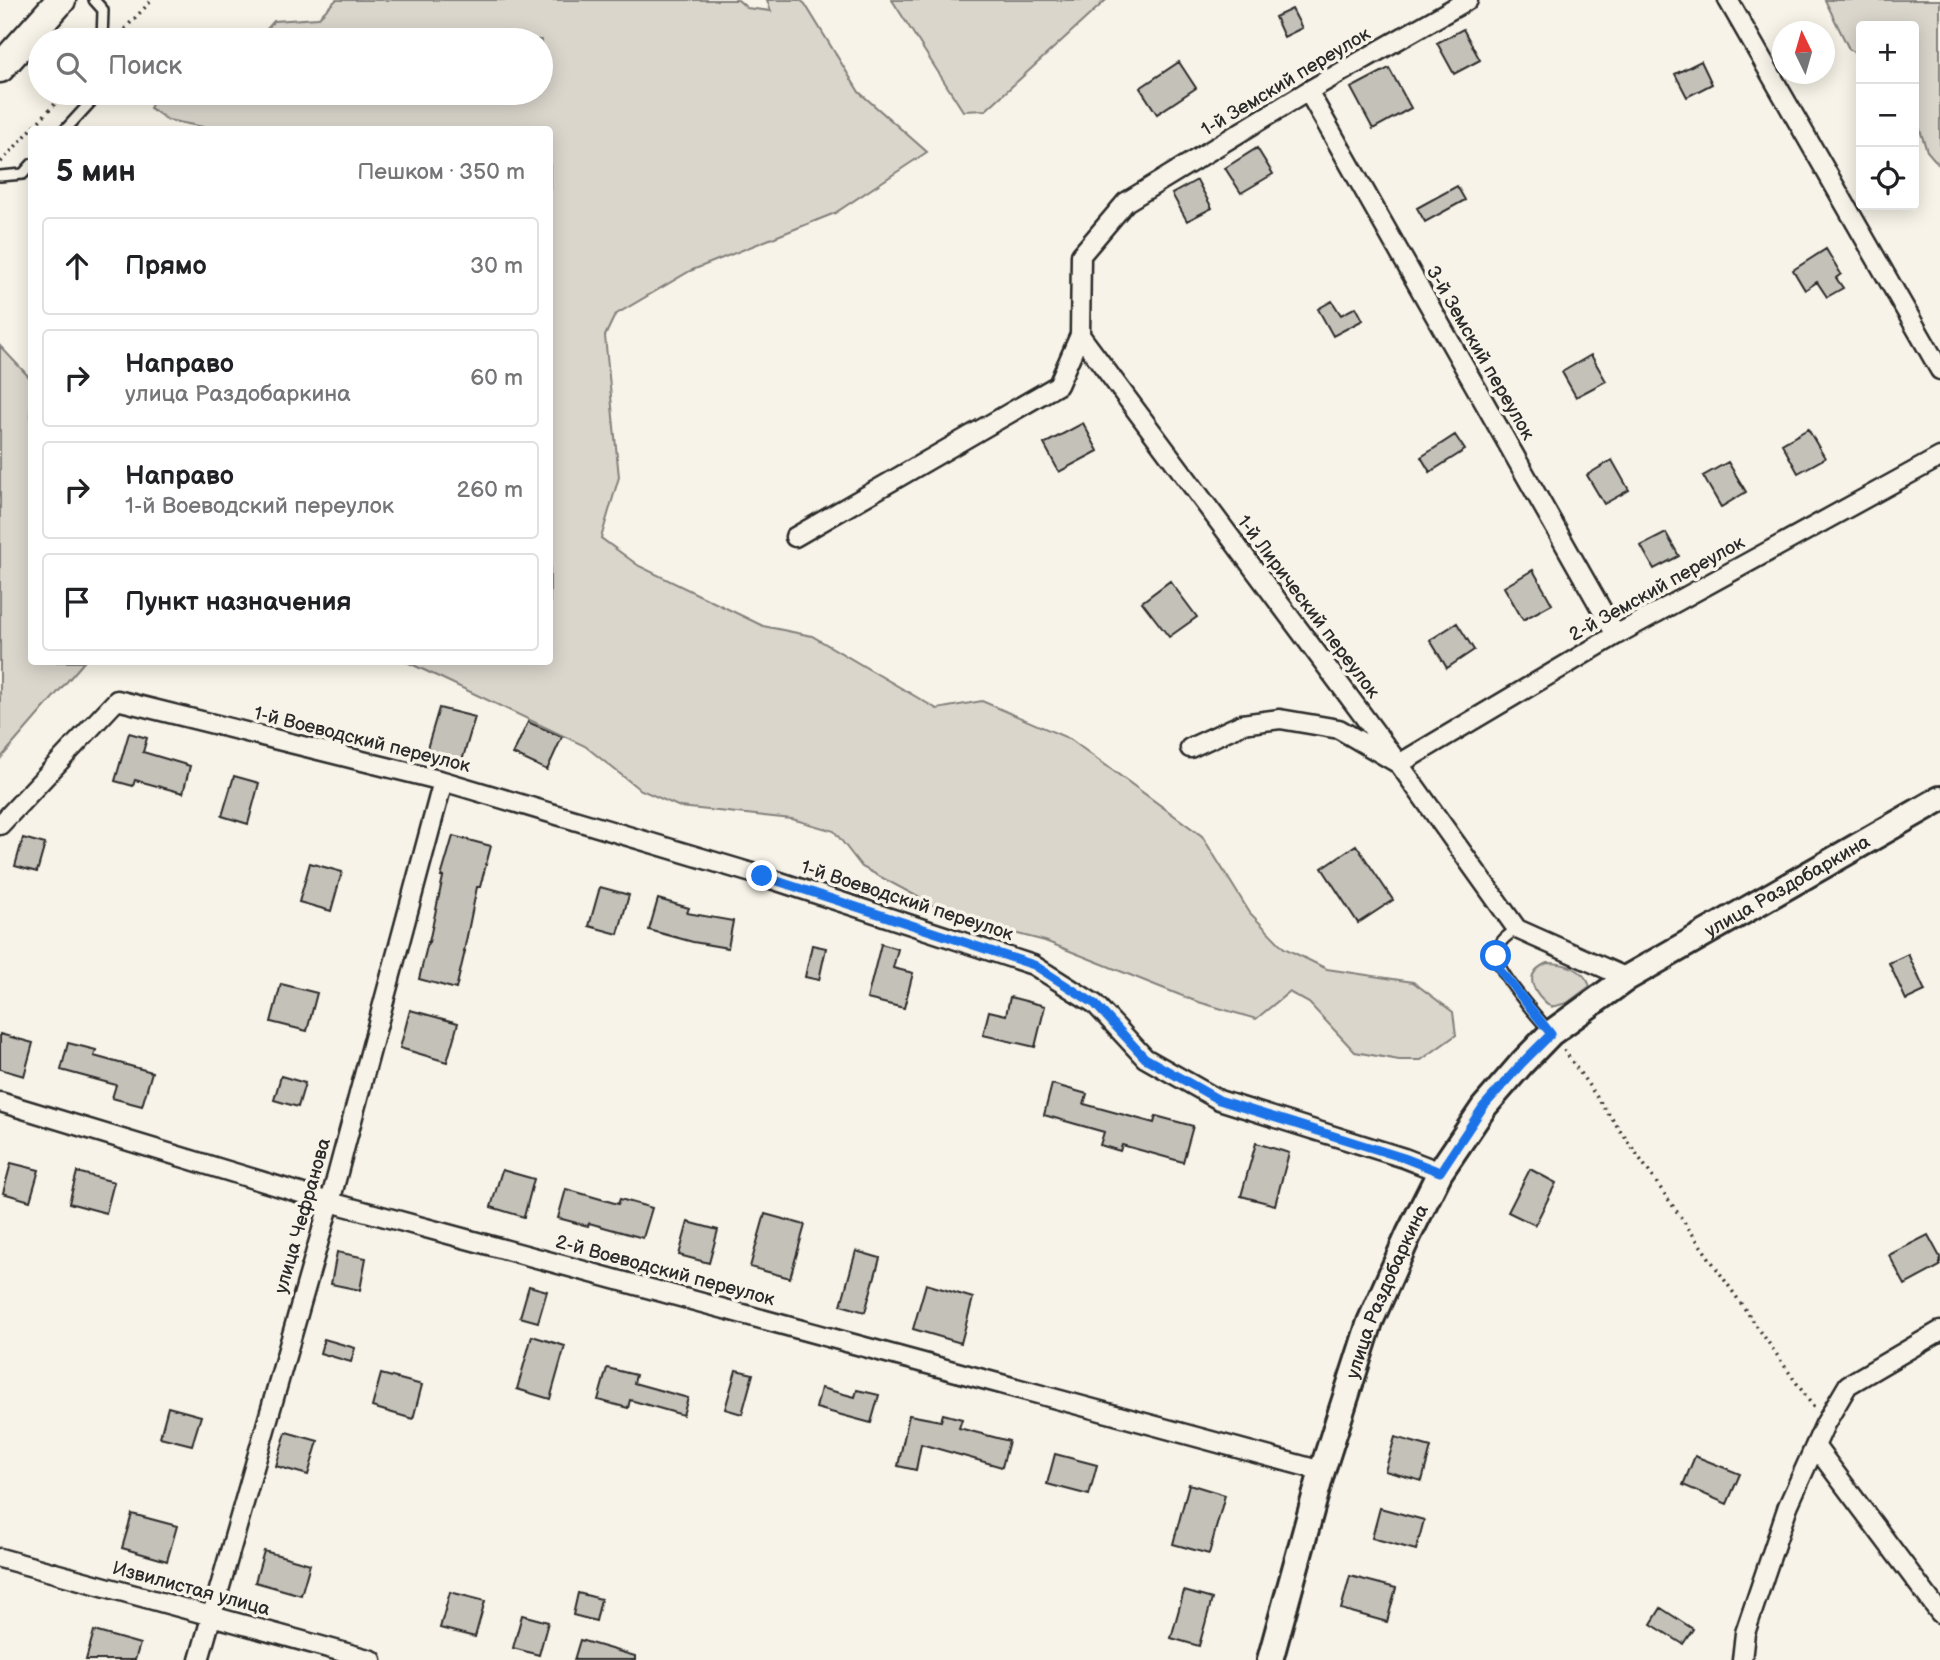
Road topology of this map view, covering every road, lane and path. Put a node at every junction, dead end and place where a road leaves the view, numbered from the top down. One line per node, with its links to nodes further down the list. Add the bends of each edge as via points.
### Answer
1 (61, 0): 6 (main road)
2 (94, 0): 7 (lane, via 103,10)
3 (152, 0): 8 (path)
4 (1468, 0): 11 (street, 1-й Земский переулок)
5 (1728, 0): 21 (street)
6 (36, 28)
7 (102, 28)
8 (125, 28)
9 (28, 37): 10 (main road)
10 (0, 68)
11 (1308, 91): 20 (street, 1-й Земский переулок, via 1126,202 1081,255); 24 (street, 3-й Земский переулок)
12 (54, 105): 14 (path)
13 (88, 105): 15 (lane)
14 (34, 126)
15 (69, 126)
16 (28, 133): 17 (path)
17 (0, 163)
18 (28, 168): 19 (lane, via 23,174)
19 (0, 176)
20 (1080, 335): 23 (street, via 1058,385); 26 (street, 1-й Лирический переулок)
21 (1940, 370)
22 (1940, 457): 24 (street, 2-й Земский переулок)
23 (795, 537)
24 (1616, 635): 26 (street, 2-й Земский переулок)
25 (1190, 748): 26 (street, via 1242,724 1280,719 1339,729)
26 (1399, 764): 30 (street, 1-й Лирический переулок)
27 (443, 781): 29 (street, 1-й Воеводский переулок, via 117,700); 34 (street, 1-й Воеводский переулок, via 762,876 1034,965 1095,1004 1145,1058 1219,1100); 35 (street, улица Чефранова)
28 (1940, 799): 31 (street, улица Раздобаркина)
29 (0, 825)
30 (1517, 929): 31 (street); 32 (lane, via 1501,940 1496,956 1500,970)
31 (1627, 978): 32 (street, улица Раздобаркина)
32 (1551, 1034): 34 (street, улица Раздобаркина, via 1483,1107); 37 (path)
33 (0, 1102): 35 (street, 2-й Воеводский переулок)
34 (1440, 1172): 39 (street, улица Раздобаркина, via 1370,1322)
35 (330, 1202): 39 (street, 2-й Воеводский переулок); 42 (street, улица Чефранова)
36 (1940, 1331): 37 (street, via 1848,1385)
37 (1825, 1424): 38 (street)
38 (1815, 1446): 41 (street); 46 (street, via 1788,1506 1745,1633)
39 (1322, 1471): 45 (street, улица Раздобаркина)
40 (0, 1558): 42 (street, Извилистая улица)
41 (1940, 1612)
42 (210, 1616): 43 (street, улица Чефранова); 44 (street, Извилистая улица)
43 (199, 1660)
44 (372, 1660)
45 (1270, 1660)
46 (1741, 1660)

